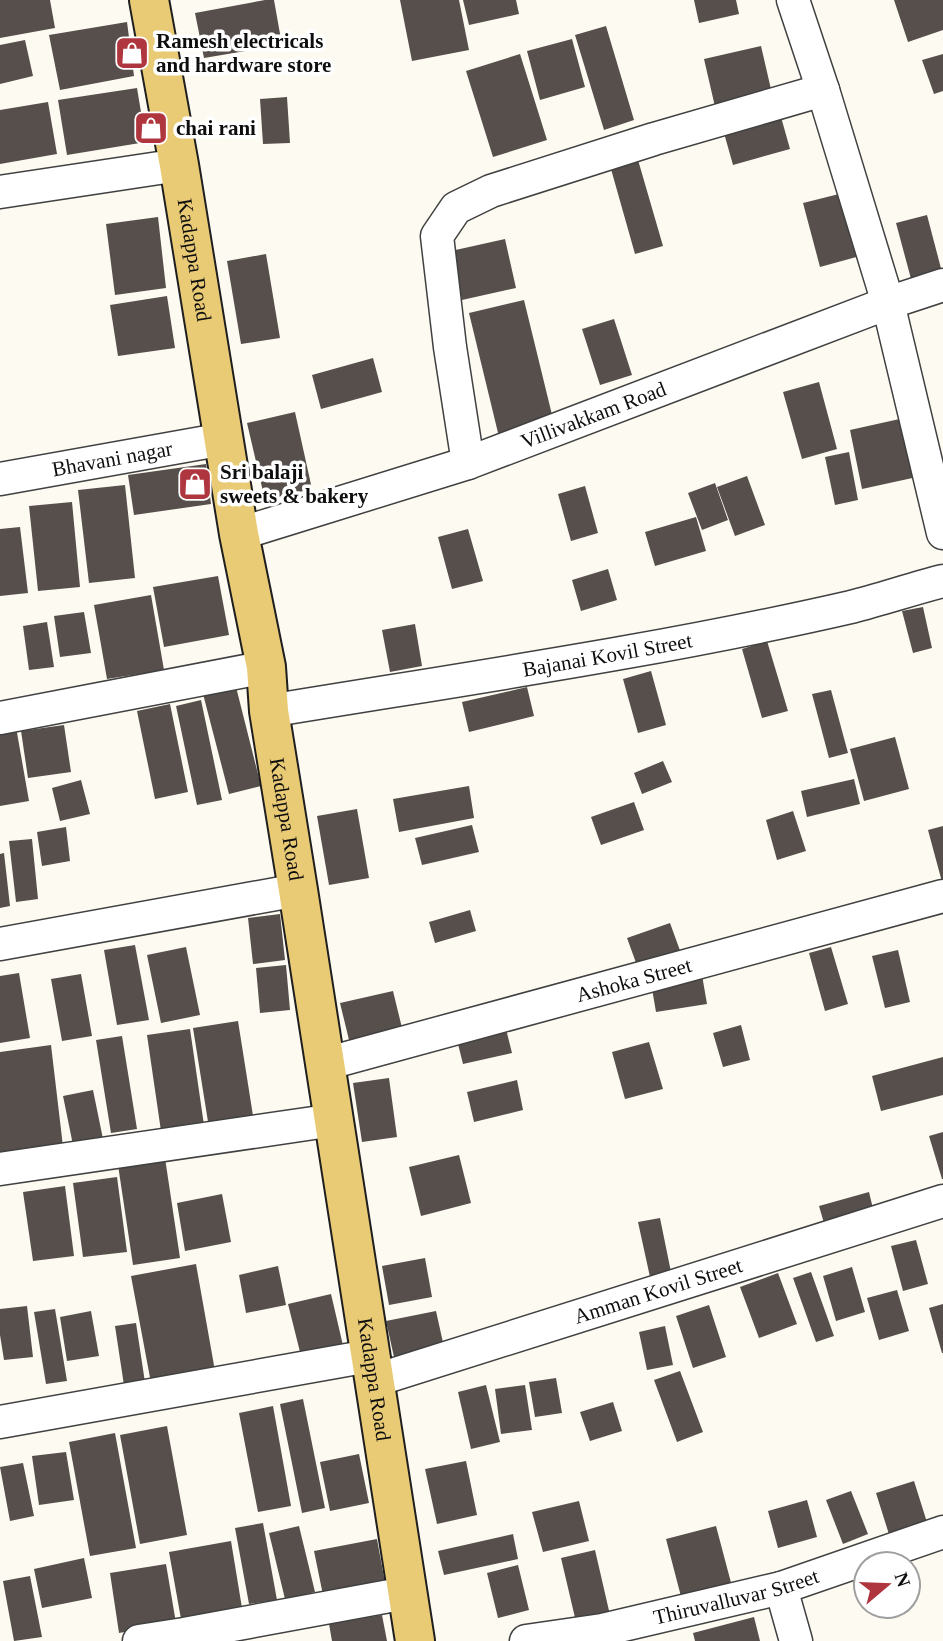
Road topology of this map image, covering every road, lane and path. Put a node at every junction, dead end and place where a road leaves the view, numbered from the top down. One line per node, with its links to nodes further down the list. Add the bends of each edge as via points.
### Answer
1 (150, 0): 4 (main road, Kadappa Road)
2 (793, 0): 3 (street)
3 (823, 90): 7 (street); 9 (street, via 503,187 456,208 437,236)
4 (179, 165): 5 (street); 8 (main road, Kadappa Road)
5 (0, 192)
6 (943, 285): 7 (street, Villivakkam Road)
7 (888, 303): 9 (street, Villivakkam Road); 11 (street)
8 (224, 439): 10 (street, Bhavani nagar); 12 (main road, Kadappa Road)
9 (468, 463): 12 (street, Villivakkam Road)
10 (0, 479)
11 (943, 533)
12 (239, 534): 14 (main road, Kadappa Road)
13 (943, 581): 15 (street, Bajanai Kovil Street, via 743,630)
14 (265, 667): 15 (main road, Kadappa Road); 16 (street)
15 (268, 711): 17 (main road, Kadappa Road)
16 (0, 718)
17 (298, 890): 19 (street); 20 (main road, Kadappa Road)
18 (943, 896): 20 (street, Ashoka Street)
19 (0, 944)
20 (325, 1064): 21 (main road, Kadappa Road)
21 (334, 1119): 22 (street); 24 (main road, Kadappa Road)
22 (0, 1169)
23 (943, 1201): 24 (street, Amman Kovil Street)
24 (371, 1368): 25 (street, Amman Kovil Street); 28 (main road, Kadappa Road)
25 (0, 1422)
26 (943, 1532): 27 (street, Thiruvalluvar Street)
27 (781, 1588): 31 (street, Thiruvalluvar Street, via 603,1630); 32 (street)
28 (406, 1593): 29 (street); 30 (main road, Kadappa Road)
29 (139, 1641)
30 (415, 1641)
31 (526, 1641)
32 (796, 1641)

